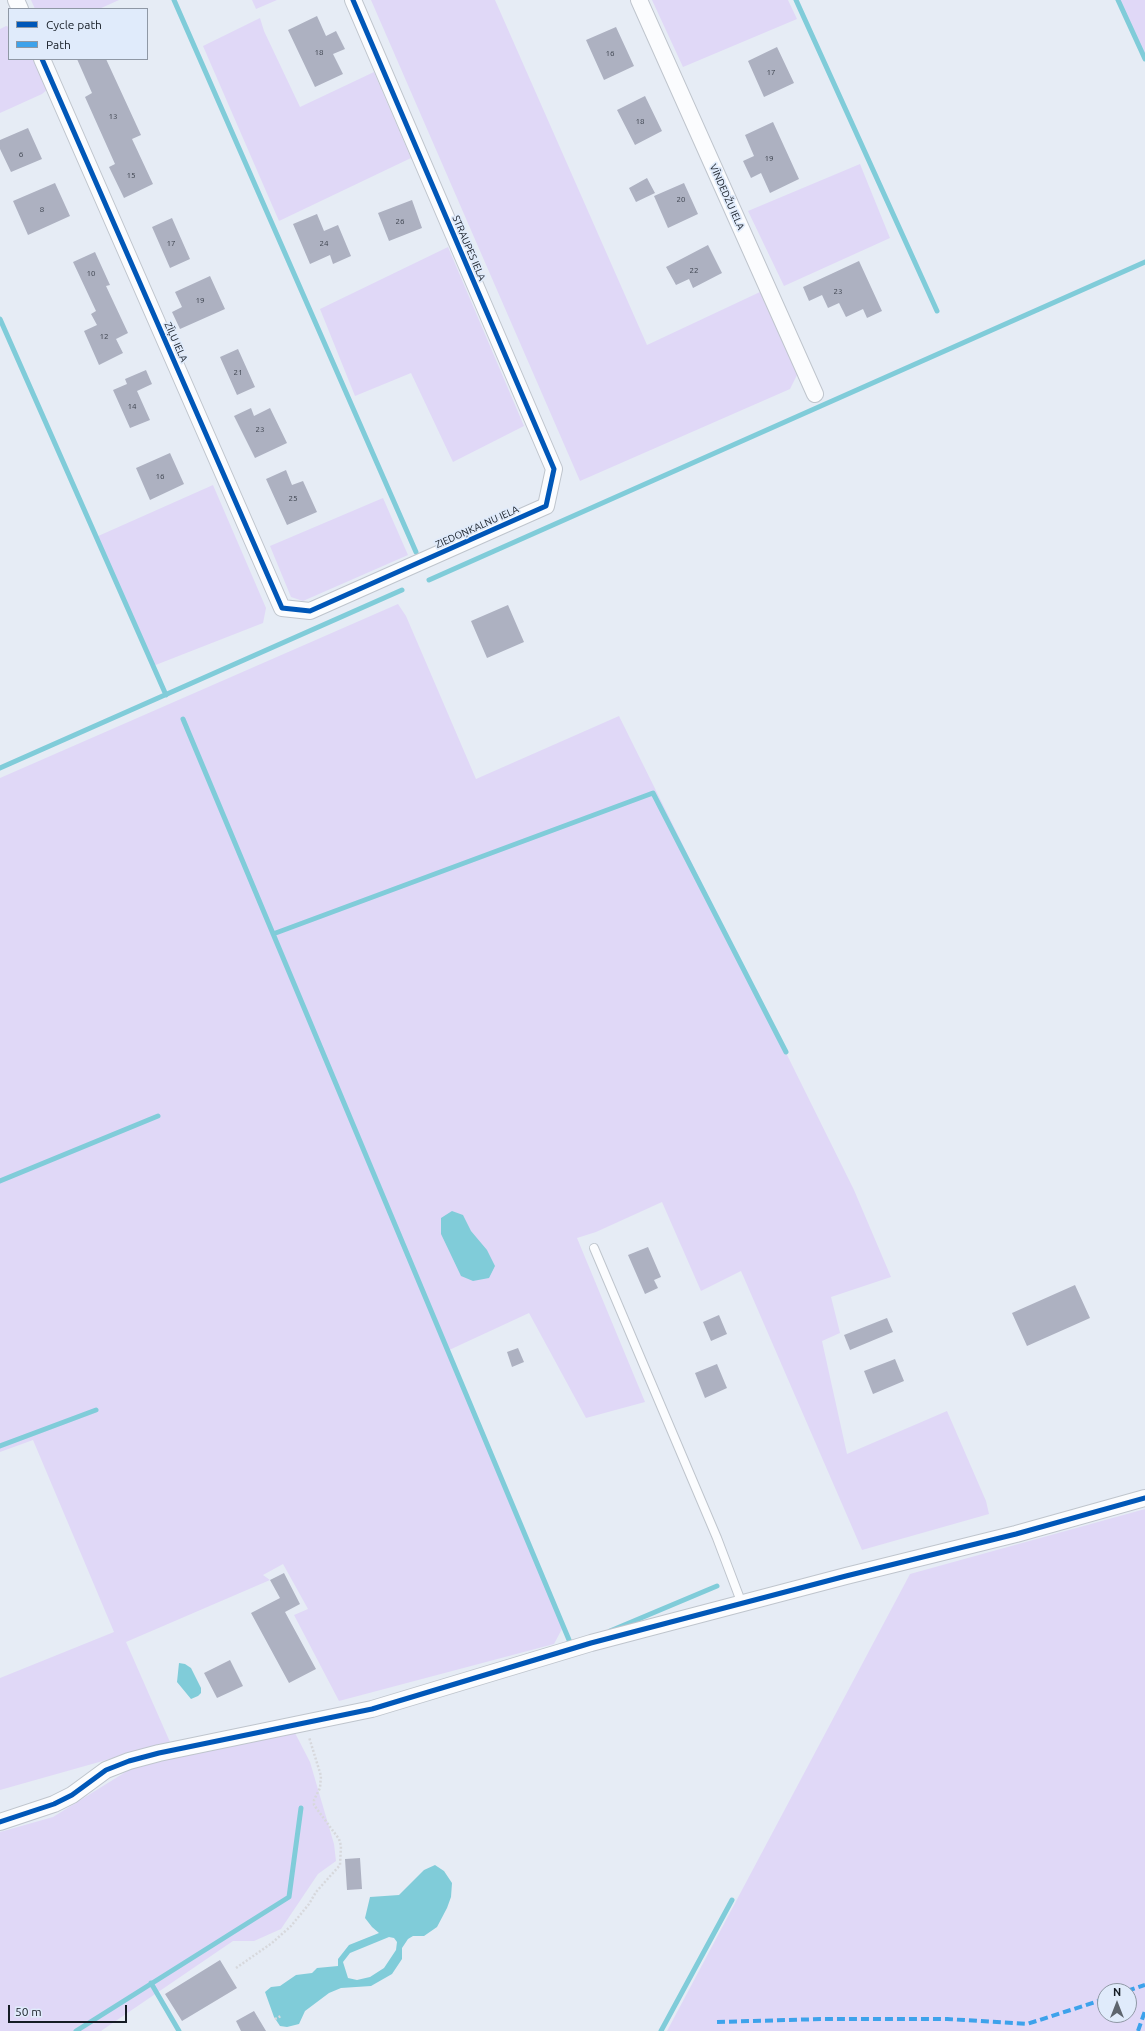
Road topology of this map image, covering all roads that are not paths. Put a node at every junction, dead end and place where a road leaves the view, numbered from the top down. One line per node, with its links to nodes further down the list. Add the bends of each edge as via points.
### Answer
1 (352, 0): 5 (street, STRAUPES IELA, via 554,470)
2 (639, 0): 4 (street, VĪNDEDŽU IELA)
3 (42, 60): 6 (street, ZĪĻU IELA, via 282,608)
4 (815, 394)
5 (546, 506): 6 (street, ZIEDOŅKALNU IELA)
6 (310, 611)
7 (594, 1248): 9 (lane, via 717,1538)
8 (1145, 1498): 9 (street)
9 (742, 1604): 10 (street, via 591,1643 372,1709 304,1721 129,1761 106,1770 72,1795 54,1804)
10 (0, 1822)

